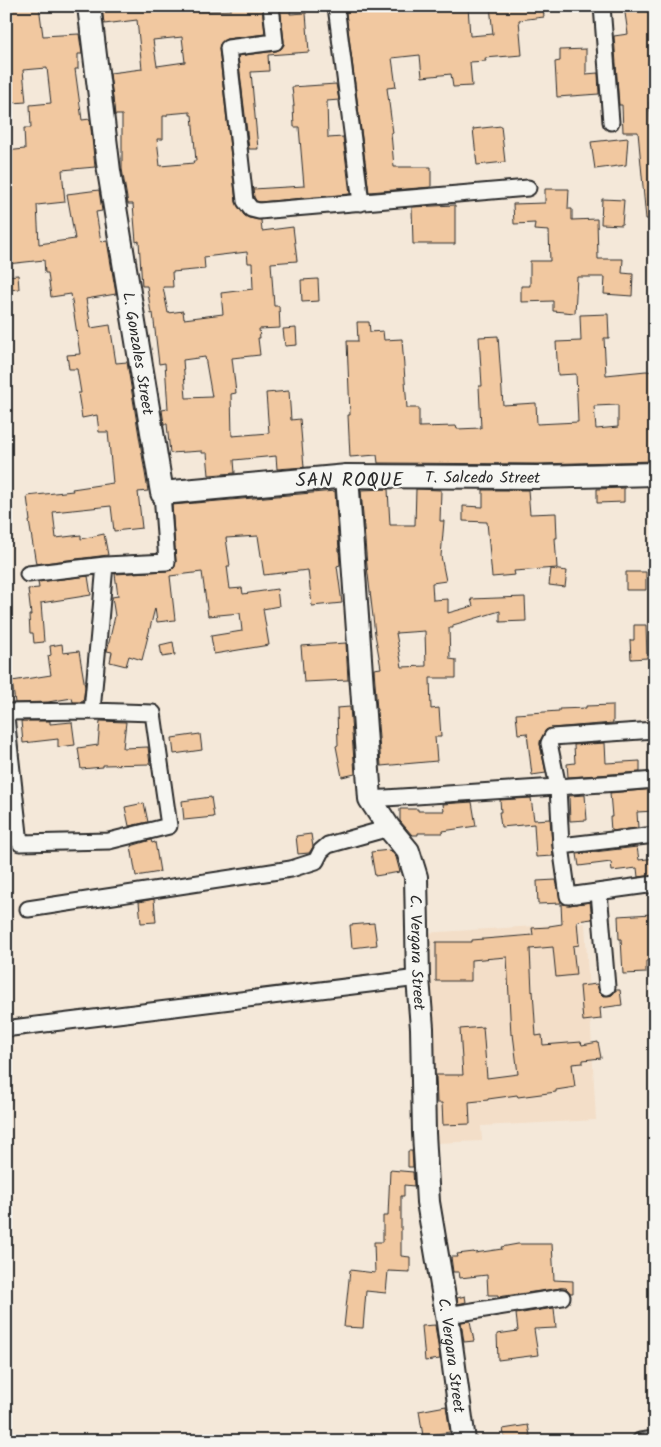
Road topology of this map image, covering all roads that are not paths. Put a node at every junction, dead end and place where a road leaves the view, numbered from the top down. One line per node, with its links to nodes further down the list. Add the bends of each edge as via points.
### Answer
1 (89, 6): 10 (street, L. Gonzales Street, via 109,171)
2 (271, 6): 7 (street, via 275,42 228,48 245,201 251,209 259,211)
3 (336, 6): 7 (street)
4 (602, 6): 5 (street)
5 (611, 122)
6 (528, 188): 7 (street)
7 (361, 203)
8 (655, 474): 9 (street, T. Salcedo Street)
9 (347, 476): 10 (street, T. Salcedo Street); 19 (street)
10 (162, 493): 11 (street, L. Gonzales Street, via 167,562)
11 (105, 565): 12 (street, L. Gonzales Street); 13 (street)
12 (28, 574)
13 (92, 711): 14 (street); 15 (street, via 154,713 169,826 109,842 20,843)
14 (6, 712)
15 (6, 717)
16 (655, 730): 18 (street, via 552,737 549,742)
17 (655, 780): 18 (street)
18 (558, 787): 19 (street); 22 (street)
19 (370, 800): 20 (street, C. Vergara Street)
20 (389, 828): 25 (street, via 328,845 316,861 291,869); 26 (street, C. Vergara Street, via 408,851 416,878)
21 (655, 835): 22 (street)
22 (561, 846): 24 (street, via 568,896)
23 (655, 884): 24 (street)
24 (599, 892): 27 (street)
25 (28, 909)
26 (418, 978): 28 (street); 30 (street, C. Vergara Street, via 428,1202)
27 (608, 987)
28 (12, 1028)
29 (562, 1297): 30 (street)
30 (447, 1315): 32 (street, C. Vergara Street)
31 (655, 1439): 33 (street)
32 (464, 1441)
33 (640, 1441)

